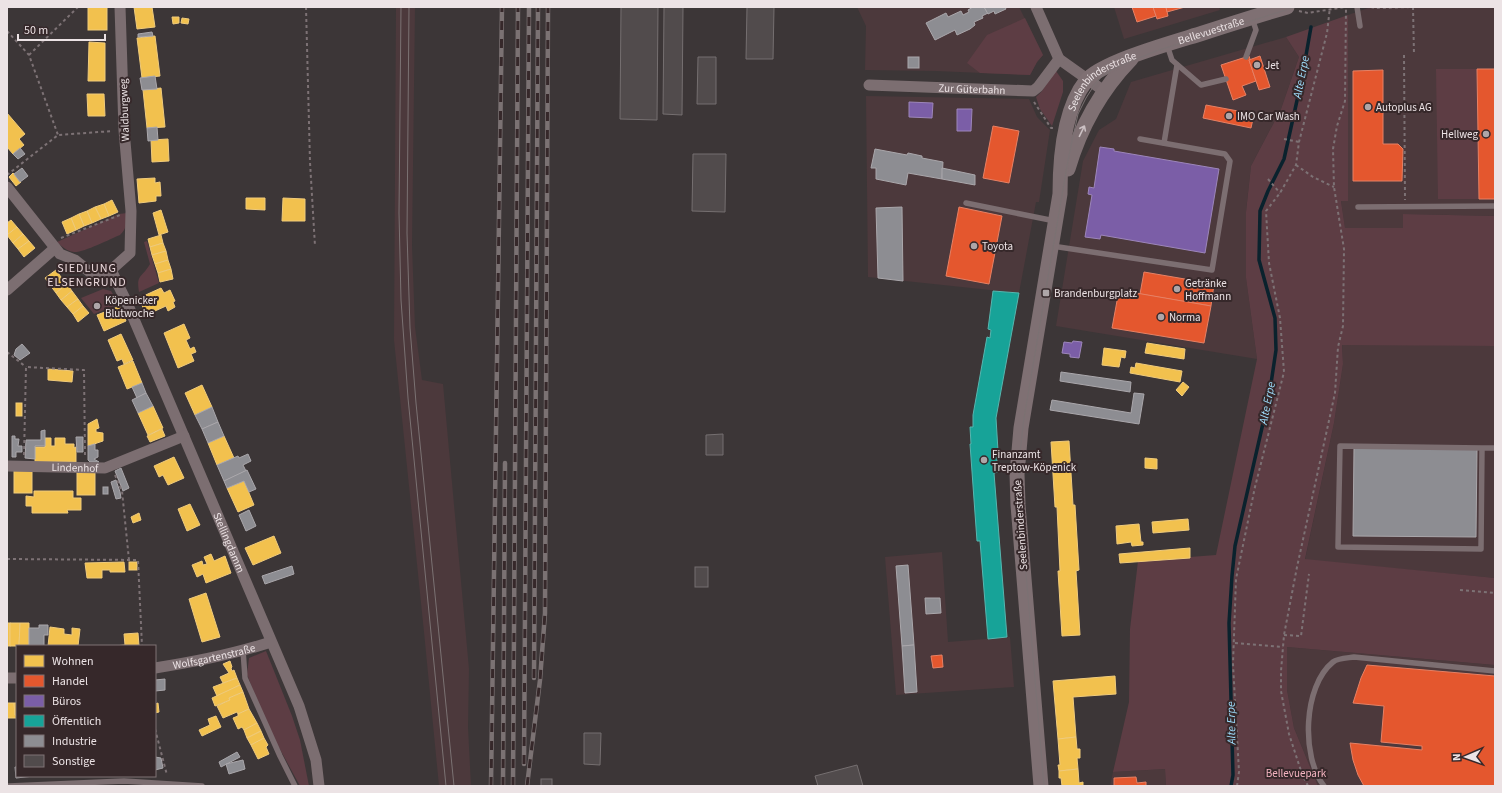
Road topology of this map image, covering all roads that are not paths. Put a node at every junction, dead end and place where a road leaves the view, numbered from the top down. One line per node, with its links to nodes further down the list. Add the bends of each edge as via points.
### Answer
1 (120, 7): 26 (street, Waldburgweg, via 124,130 131,212 130,253)
2 (1036, 7): 10 (street)
3 (1286, 7): 5 (street, Bellevuestraße)
4 (1358, 7): 6 (lane)
5 (1252, 18): 7 (street, Bellevuestraße); 9 (lane, via 1256,30)
6 (1360, 26)
7 (1167, 45): 8 (street, Bellevuestraße); 11 (lane, via 1172,60)
8 (1134, 55): 12 (street, Seelenbinderstraße, via 1106,66); 15 (street, Seelenbinderstraße)
9 (1246, 57)
10 (1059, 59): 12 (street); 14 (street, Zur Güterbahn, via 1033,91)
11 (1178, 65): 13 (lane, via 1201,85); 17 (lane)
12 (1087, 79): 15 (street); 19 (street, Seelenbinderstraße, via 1076,95 1069,114 1060,164)
13 (1226, 79)
14 (869, 85)
15 (1104, 91): 19 (street, Seelenbinderstraße, one-way to 15, via 1074,148)
16 (1140, 139): 17 (lane)
17 (1164, 143): 25 (lane, via 1225,154 1230,161 1212,270)
18 (7, 188): 24 (street)
19 (1060, 194): 23 (street, Seelenbinderstraße)
20 (966, 203): 23 (lane)
21 (1495, 206): 22 (lane)
22 (1358, 207)
23 (1055, 222): 25 (street, Seelenbinderstraße)
24 (56, 244): 26 (street, via 60,254 74,260 91,273); 27 (street)
25 (1052, 246): 40 (street, Seelenbinderstraße, via 1020,428 1017,474)
26 (111, 270): 28 (street, Stellingdamm)
27 (7, 290)
28 (184, 436): 31 (street, Lindenhof, via 106,468); 32 (street, Stellingdamm)
29 (1482, 448): 29 (lane, via 1481,549 1338,547 1340,446); 30 (lane)
30 (1495, 448)
31 (7, 466)
32 (271, 642): 33 (street, Wolfsgartenstraße); 39 (street, Stellingdamm, via 300,706 316,760)
33 (243, 650): 34 (street, Wolfsgartenstraße); 38 (lane, via 245,678)
34 (156, 668)
35 (1495, 670): 41 (lane, via 1354,658 1334,661 1321,675 1313,694 1308,734 1309,753 1315,772)
36 (9, 786): 37 (lane, via 124,781)
37 (202, 786)
38 (295, 786)
39 (319, 786)
40 (1041, 786)
41 (1324, 786)

